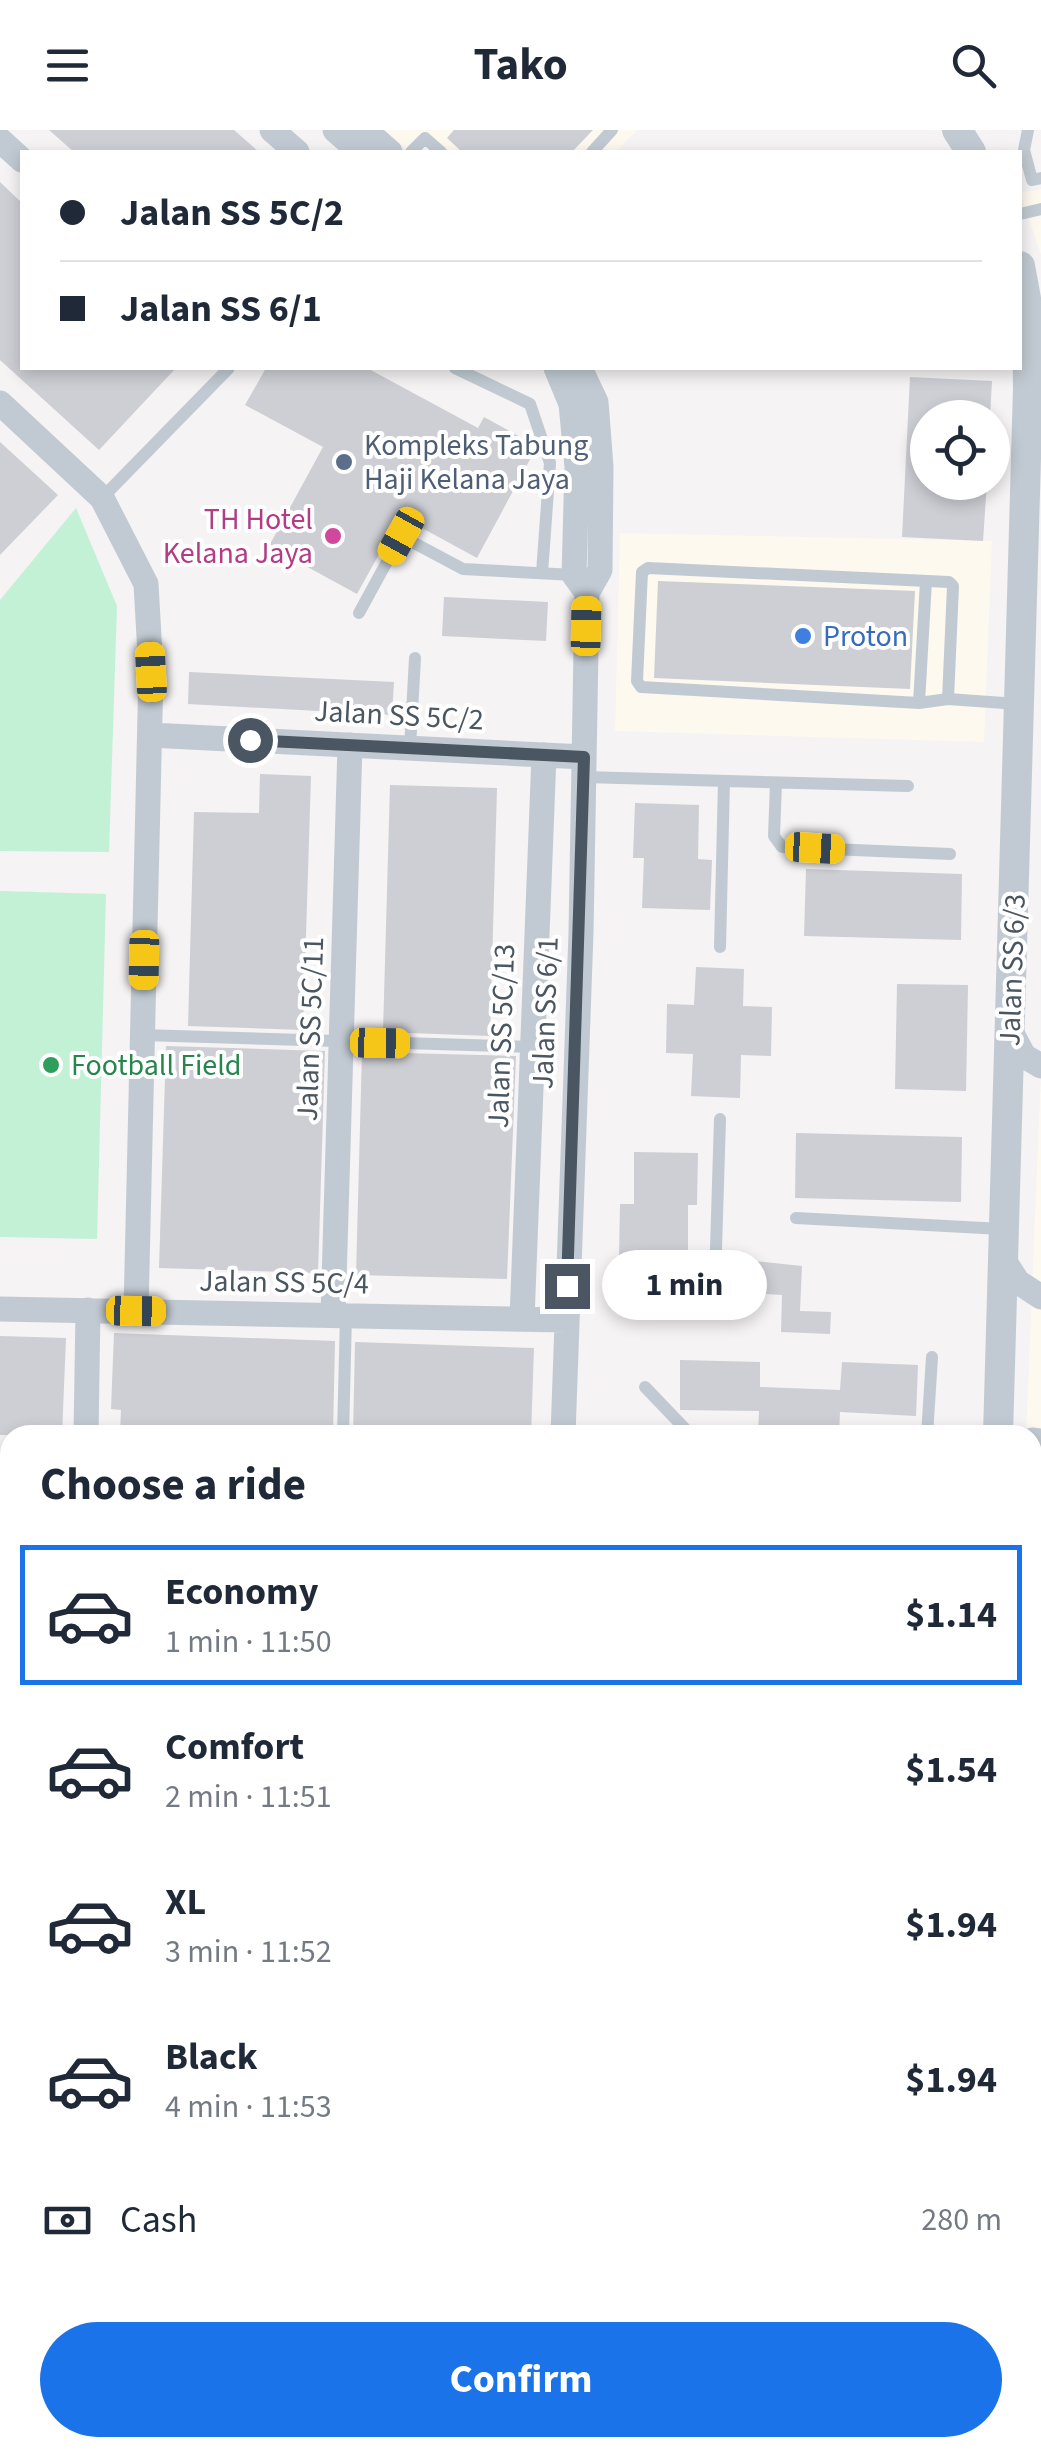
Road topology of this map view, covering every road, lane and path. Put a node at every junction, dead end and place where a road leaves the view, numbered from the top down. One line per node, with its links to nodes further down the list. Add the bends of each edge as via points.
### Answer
1 (272, 130): 7 (street)
2 (335, 130): 6 (street)
3 (612, 130): 8 (lane)
4 (1028, 130): 10 (lane, via 1024,150 1032,180)
5 (0, 140): 9 (street)
6 (373, 140)
7 (295, 150)
8 (594, 150)
9 (20, 158)
10 (1041, 178)
11 (1022, 277): 16 (street, Jalan SS 6/3)
12 (227, 370): 18 (lane)
13 (459, 370): 20 (lane, via 530,404 550,464)
14 (557, 370): 22 (street, Jalan SS 6/1, via 571,404)
15 (581, 370): 22 (street, Jalan SS 6/1, via 596,402 601,466 600,570)
16 (1035, 388): 19 (street, Jalan SS 6/3)
17 (0, 403): 18 (street)
18 (102, 498): 28 (street, via 146,584)
19 (1033, 516): 27 (street, Jalan SS 6/3)
20 (542, 573): 22 (lane); 23 (lane, via 463,568 401,536)
21 (926, 581): 25 (lane, via 953,586); 26 (lane); 26 (lane, via 642,572 641,686)
22 (581, 584): 32 (street, Jalan SS 6/1)
23 (360, 613)
24 (415, 658): 30 (lane)
25 (948, 699): 26 (lane); 27 (lane)
26 (919, 703)
27 (1020, 704): 36 (street, Jalan SS 6/3)
28 (150, 735): 29 (street, Jalan SS 5C/2); 41 (street)
29 (350, 745): 30 (street, Jalan SS 5C/2); 42 (street, Jalan SS 5C/11)
30 (410, 748): 31 (street, Jalan SS 5C/2)
31 (544, 755): 32 (street, Jalan SS 5C/2); 43 (street, Jalan SS 5C/13)
32 (584, 767): 33 (lane); 55 (street, Jalan SS 6/1)
33 (724, 781): 34 (lane); 39 (lane)
34 (776, 782): 35 (lane); 38 (lane, via 774,836 782,847)
35 (908, 786)
36 (1029, 787): 37 (street, Jalan SS 6/3)
37 (1029, 822): 40 (street, Jalan SS 6/3)
38 (950, 854)
39 (720, 948)
40 (1010, 1030): 44 (street, via 1024,1056); 47 (street, Jalan SS 6/3)
41 (142, 1035): 42 (lane); 52 (street)
42 (342, 1042): 43 (lane); 53 (street, Jalan SS 5C/11)
43 (534, 1047): 54 (street, Jalan SS 5C/13)
44 (1041, 1066)
45 (720, 1118): 48 (lane, via 715,1282)
46 (796, 1218): 47 (lane)
47 (1004, 1244): 49 (street, via 1018,1282); 63 (street, Jalan SS 6/3)
48 (622, 1282)
49 (1041, 1296)
50 (0, 1309): 51 (street, Jalan SS 5C/4)
51 (88, 1310): 52 (street, Jalan SS 5C/4); 58 (street)
52 (136, 1311): 53 (street, Jalan SS 5C/4)
53 (340, 1315): 54 (street, Jalan SS 5C/4); 59 (lane)
54 (522, 1319): 55 (street, Jalan SS 5C/4)
55 (566, 1320): 60 (street, Jalan SS 6/1)
56 (932, 1357): 62 (lane)
57 (645, 1386): 61 (lane)
58 (86, 1425)
59 (343, 1425)
60 (563, 1425)
61 (682, 1425)
62 (928, 1425)
63 (998, 1425)

